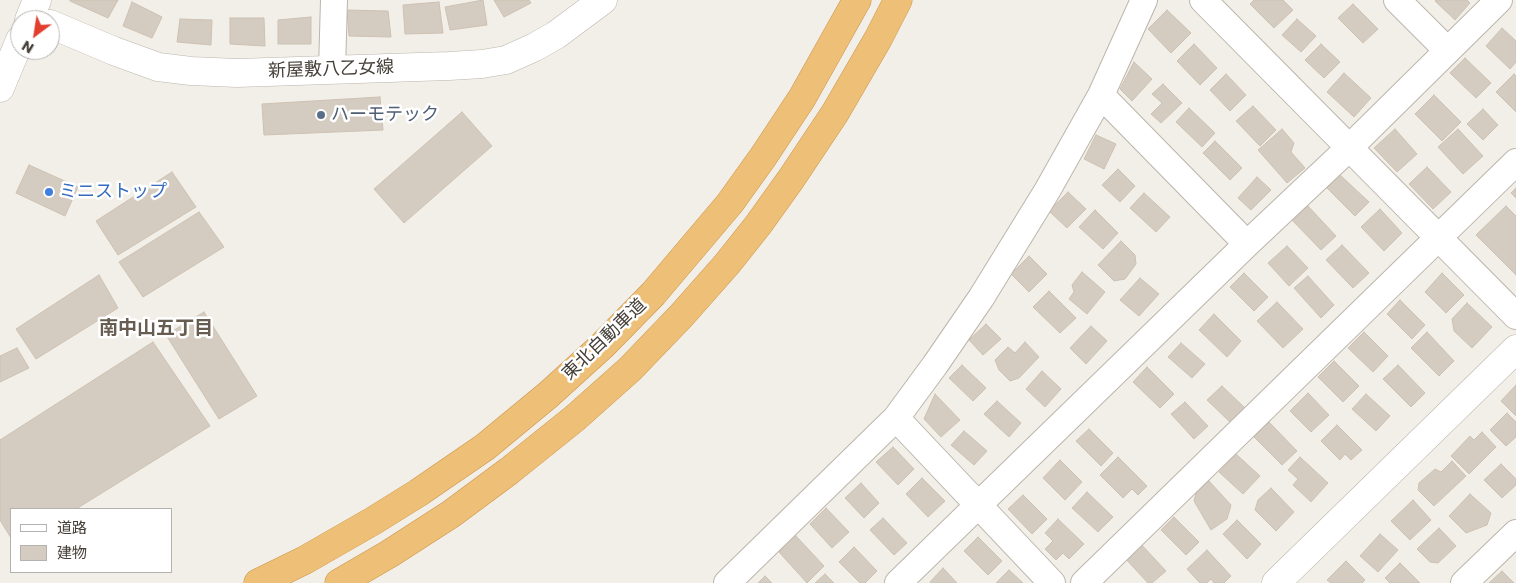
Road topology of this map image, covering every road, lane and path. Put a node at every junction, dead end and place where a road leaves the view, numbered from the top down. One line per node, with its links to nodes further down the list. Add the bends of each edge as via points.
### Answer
1 (334, 0): 12 (street)
2 (603, 0): 12 (street, 新屋敷八乙女線, via 556,35 506,60 449,66)
3 (857, 0): 24 (highway, 東北自動車道, via 802,98 730,203 653,294 602,346 477,452 418,493 305,560)
4 (898, 0): 25 (highway, 東北自動車道, via 835,113 791,179 727,264 681,316 575,418 509,472 389,554)
5 (1144, 0): 14 (street)
6 (1202, 0): 15 (street)
7 (1397, 0): 10 (street)
8 (1499, 0): 10 (street)
9 (60, 30): 12 (street, 新屋敷八乙女線, via 158,67 237,73)
10 (1447, 50): 15 (street)
11 (14, 60): 13 (street)
12 (332, 70)
13 (0, 88)
14 (1100, 95): 18 (street); 21 (street, via 1047,191 981,298)
15 (1349, 148): 17 (street); 18 (street)
16 (1516, 162): 17 (street)
17 (1438, 239): 19 (street); 29 (street)
18 (1247, 244): 22 (street)
19 (1516, 316)
20 (1516, 349): 30 (street)
21 (896, 418): 22 (street); 26 (street)
22 (978, 506): 27 (street); 28 (street)
23 (1516, 533): 31 (street)
24 (258, 583)
25 (339, 583)
26 (727, 583)
27 (898, 583)
28 (1052, 583)
29 (1084, 583)
30 (1276, 583)
31 (1464, 583)

